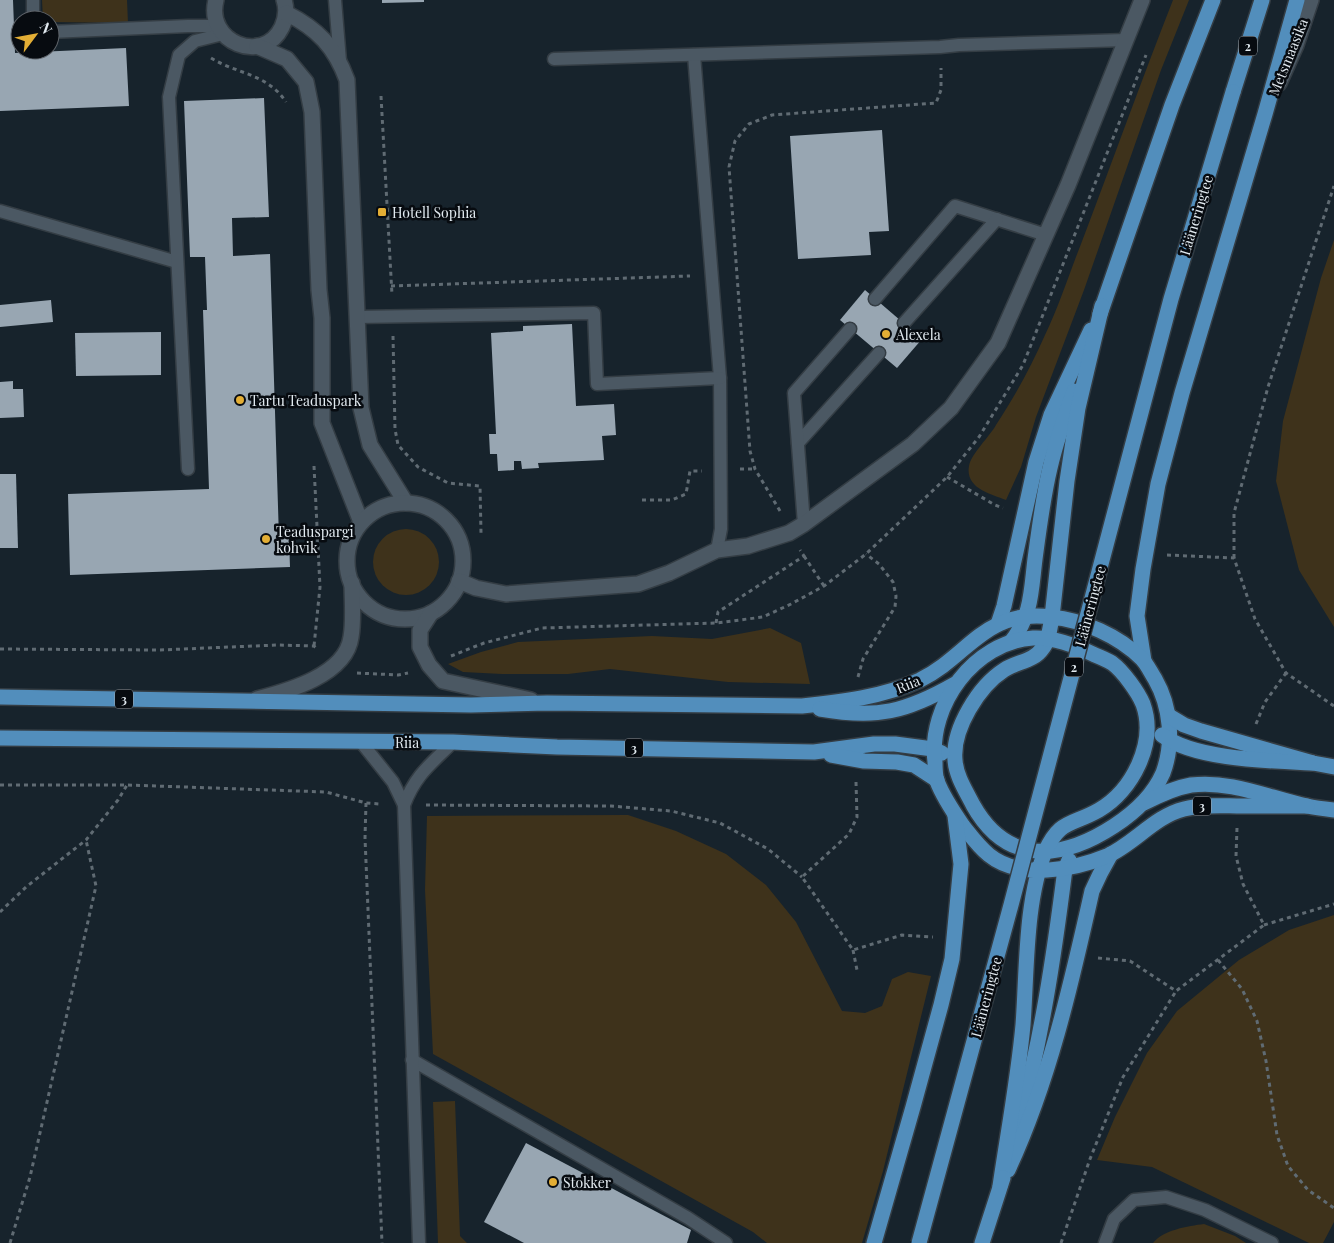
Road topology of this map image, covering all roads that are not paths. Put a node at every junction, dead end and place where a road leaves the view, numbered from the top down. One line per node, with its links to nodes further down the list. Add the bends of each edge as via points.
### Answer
1 (216, 0): 9 (street, via 215,16)
2 (335, 0): 15 (lane)
3 (1142, 0): 11 (street)
4 (1214, 0): 22 (highway, via 1172,105)
5 (1262, 0): 75 (highway, Lääneringtee / 2, bridge, via 1172,299)
6 (1297, 0): 16 (highway)
7 (1311, 0): 16 (street, Metsmaasika, via 1296,45)
8 (285, 7): 12 (street, via 284,22 274,38); 15 (street, via 324,40)
9 (220, 30): 10 (lane, via 188,26); 12 (street, via 239,44); 20 (lane, via 195,41 178,55 169,97)
10 (60, 32)
11 (1126, 40): 13 (lane); 19 (street)
12 (257, 46): 31 (street, via 287,59 306,82 312,112 322,318 322,423)
13 (694, 54): 14 (lane); 27 (lane)
14 (554, 59)
15 (340, 61): 23 (street, via 347,80)
16 (1265, 114): 42 (highway, via 1158,484 1137,616)
17 (0, 211): 20 (lane)
18 (997, 219): 19 (lane); 21 (lane, via 956,206); 24 (lane)
19 (1046, 235): 32 (street, via 998,343 951,408 912,444)
20 (177, 262): 29 (lane)
21 (875, 299)
22 (1102, 306): 37 (highway, via 1050,467); 38 (highway, via 1077,417); 39 (highway, via 1051,415 1036,462)
23 (357, 317): 27 (lane, via 594,313 597,384); 30 (street, via 360,408 370,445)
24 (904, 324)
25 (850, 328): 28 (lane, via 794,394)
26 (879, 353): 28 (lane)
27 (720, 378): 33 (lane, via 721,529)
28 (798, 443): 32 (lane)
29 (188, 469)
30 (406, 503): 31 (street, via 381,508); 34 (street, via 424,506 440,514 453,528 461,545 463,563)
31 (361, 522): 35 (street, via 352,536 348,552)
32 (804, 524): 33 (street, via 789,533 748,546)
33 (717, 550): 34 (street, via 638,584 506,594)
34 (459, 581): 36 (street, via 453,594)
35 (352, 583): 36 (street, via 362,599 376,611 394,618 413,618); 45 (street, via 351,639 337,665 285,692)
36 (431, 613): 46 (street, via 420,630 420,647 429,665 443,681)
37 (1026, 615): 38 (highway); 39 (highway, Riia); 41 (highway)
38 (1052, 617): 40 (highway); 42 (highway, via 1102,632)
39 (998, 624): 47 (highway, Riia / 3, via 942,666 898,689)
40 (1047, 639): 41 (highway); 49 (highway, via 1088,651 1113,664 1143,704); 56 (highway, via 1034,657 1004,670 984,688 970,707 959,732)
41 (1011, 642): 43 (highway, via 979,660)
42 (1144, 661): 48 (highway, via 1162,691)
43 (955, 684): 47 (highway, Riia / 3, via 913,706 882,713 841,713); 54 (highway, via 940,714)
44 (0, 696): 45 (highway, Riia / 3)
45 (248, 702): 46 (highway, Riia / 3)
46 (547, 703): 47 (highway, Riia / 3)
47 (802, 706)
48 (1169, 716): 51 (highway); 57 (highway, via 1193,728)
49 (1147, 723): 51 (highway); 66 (highway, via 1138,766 1124,789 1100,809 1055,832)
50 (0, 738): 52 (highway, Riia / 3)
51 (1169, 741): 57 (highway, via 1188,748 1258,761); 60 (highway, via 1162,773)
52 (361, 742): 53 (highway, Riia / 3); 61 (lane, via 393,782)
53 (453, 742): 55 (highway, Riia / 3); 61 (lane, via 420,774)
54 (933, 749): 55 (highway, Riia / 3, via 874,744); 56 (highway, Riia / 3); 59 (highway)
55 (814, 752): 59 (highway, Riia / 3, via 914,765)
56 (955, 759): 66 (highway, via 960,780 988,827 1015,846)
57 (1314, 763): 58 (highway)
58 (1334, 768)
59 (937, 780): 64 (highway)
60 (1143, 803): 62 (highway, 3, via 1173,789 1205,784 1263,793); 65 (highway, via 1098,837)
61 (404, 805): 70 (lane)
62 (1307, 806): 63 (highway, 3); 67 (highway, 3, via 1182,809)
63 (1334, 810)
64 (955, 814): 69 (highway, via 991,857 1006,864); 74 (highway, via 961,864 952,959 914,1108)
65 (1075, 847): 66 (highway); 68 (highway)
66 (1046, 851): 69 (highway)
67 (1111, 854): 68 (highway); 71 (highway, via 1092,891 1039,1095)
68 (1065, 869): 69 (highway); 71 (highway, via 1047,997 1024,1102)
69 (1038, 870): 71 (highway, via 1020,1053)
70 (412, 1060): 72 (lane); 73 (lane)
71 (1000, 1186): 76 (highway)
72 (419, 1243)
73 (726, 1243)
74 (874, 1243)
75 (919, 1243)
76 (982, 1243)
77 (1105, 1243): 78 (lane, via 1114,1219 1134,1200 1166,1197 1206,1210)
78 (1272, 1243)

